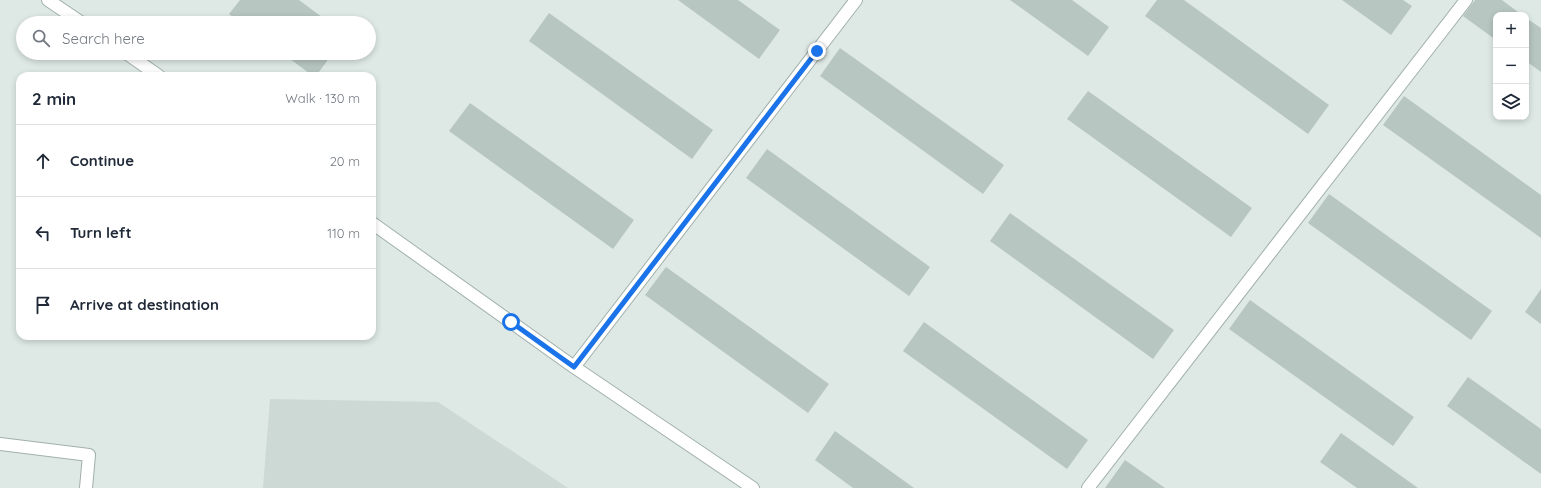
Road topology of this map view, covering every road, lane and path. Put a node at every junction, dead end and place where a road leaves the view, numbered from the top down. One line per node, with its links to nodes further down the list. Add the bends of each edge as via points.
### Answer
1 (48, 0): 4 (street)
2 (856, 0): 8 (street)
3 (1466, 0): 12 (street)
4 (72, 16)
5 (136, 60): 6 (street)
6 (153, 72)
7 (376, 226): 8 (street)
8 (574, 367): 11 (street)
9 (0, 444): 10 (street, via 89,455)
10 (86, 488)
11 (753, 488)
12 (1088, 488)

